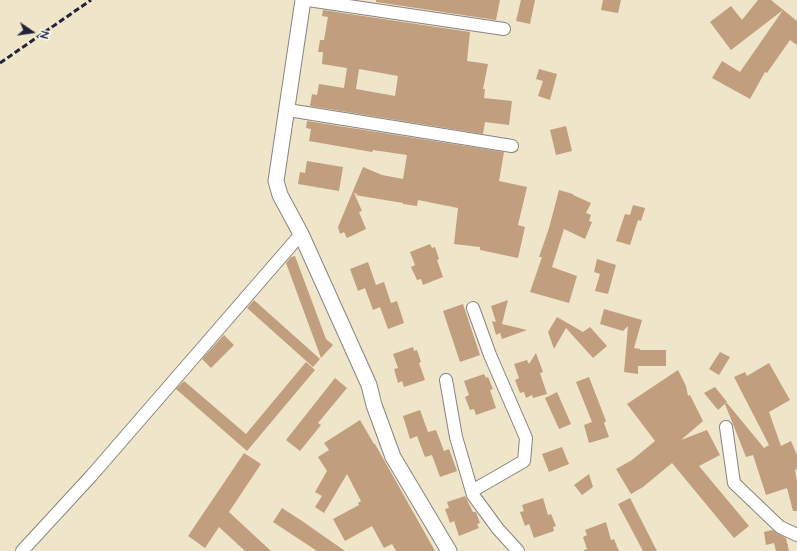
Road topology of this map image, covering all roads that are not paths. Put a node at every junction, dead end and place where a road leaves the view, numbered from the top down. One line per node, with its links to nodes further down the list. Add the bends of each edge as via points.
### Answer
1 (303, 0): 4 (street)
2 (308, 0): 3 (street)
3 (504, 29)
4 (288, 110): 5 (street); 6 (street, via 276,181 280,195)
5 (512, 146)
6 (301, 234): 12 (street, via 92,475); 13 (street, via 370,386 374,405 393,457)
7 (473, 308): 10 (street, via 490,355 526,438 524,461)
8 (446, 380): 10 (street, via 456,437)
9 (726, 427): 11 (street, via 734,483 780,527)
10 (472, 491): 14 (street, via 498,529)
11 (797, 535)
12 (22, 551)
13 (449, 551)
14 (518, 551)

